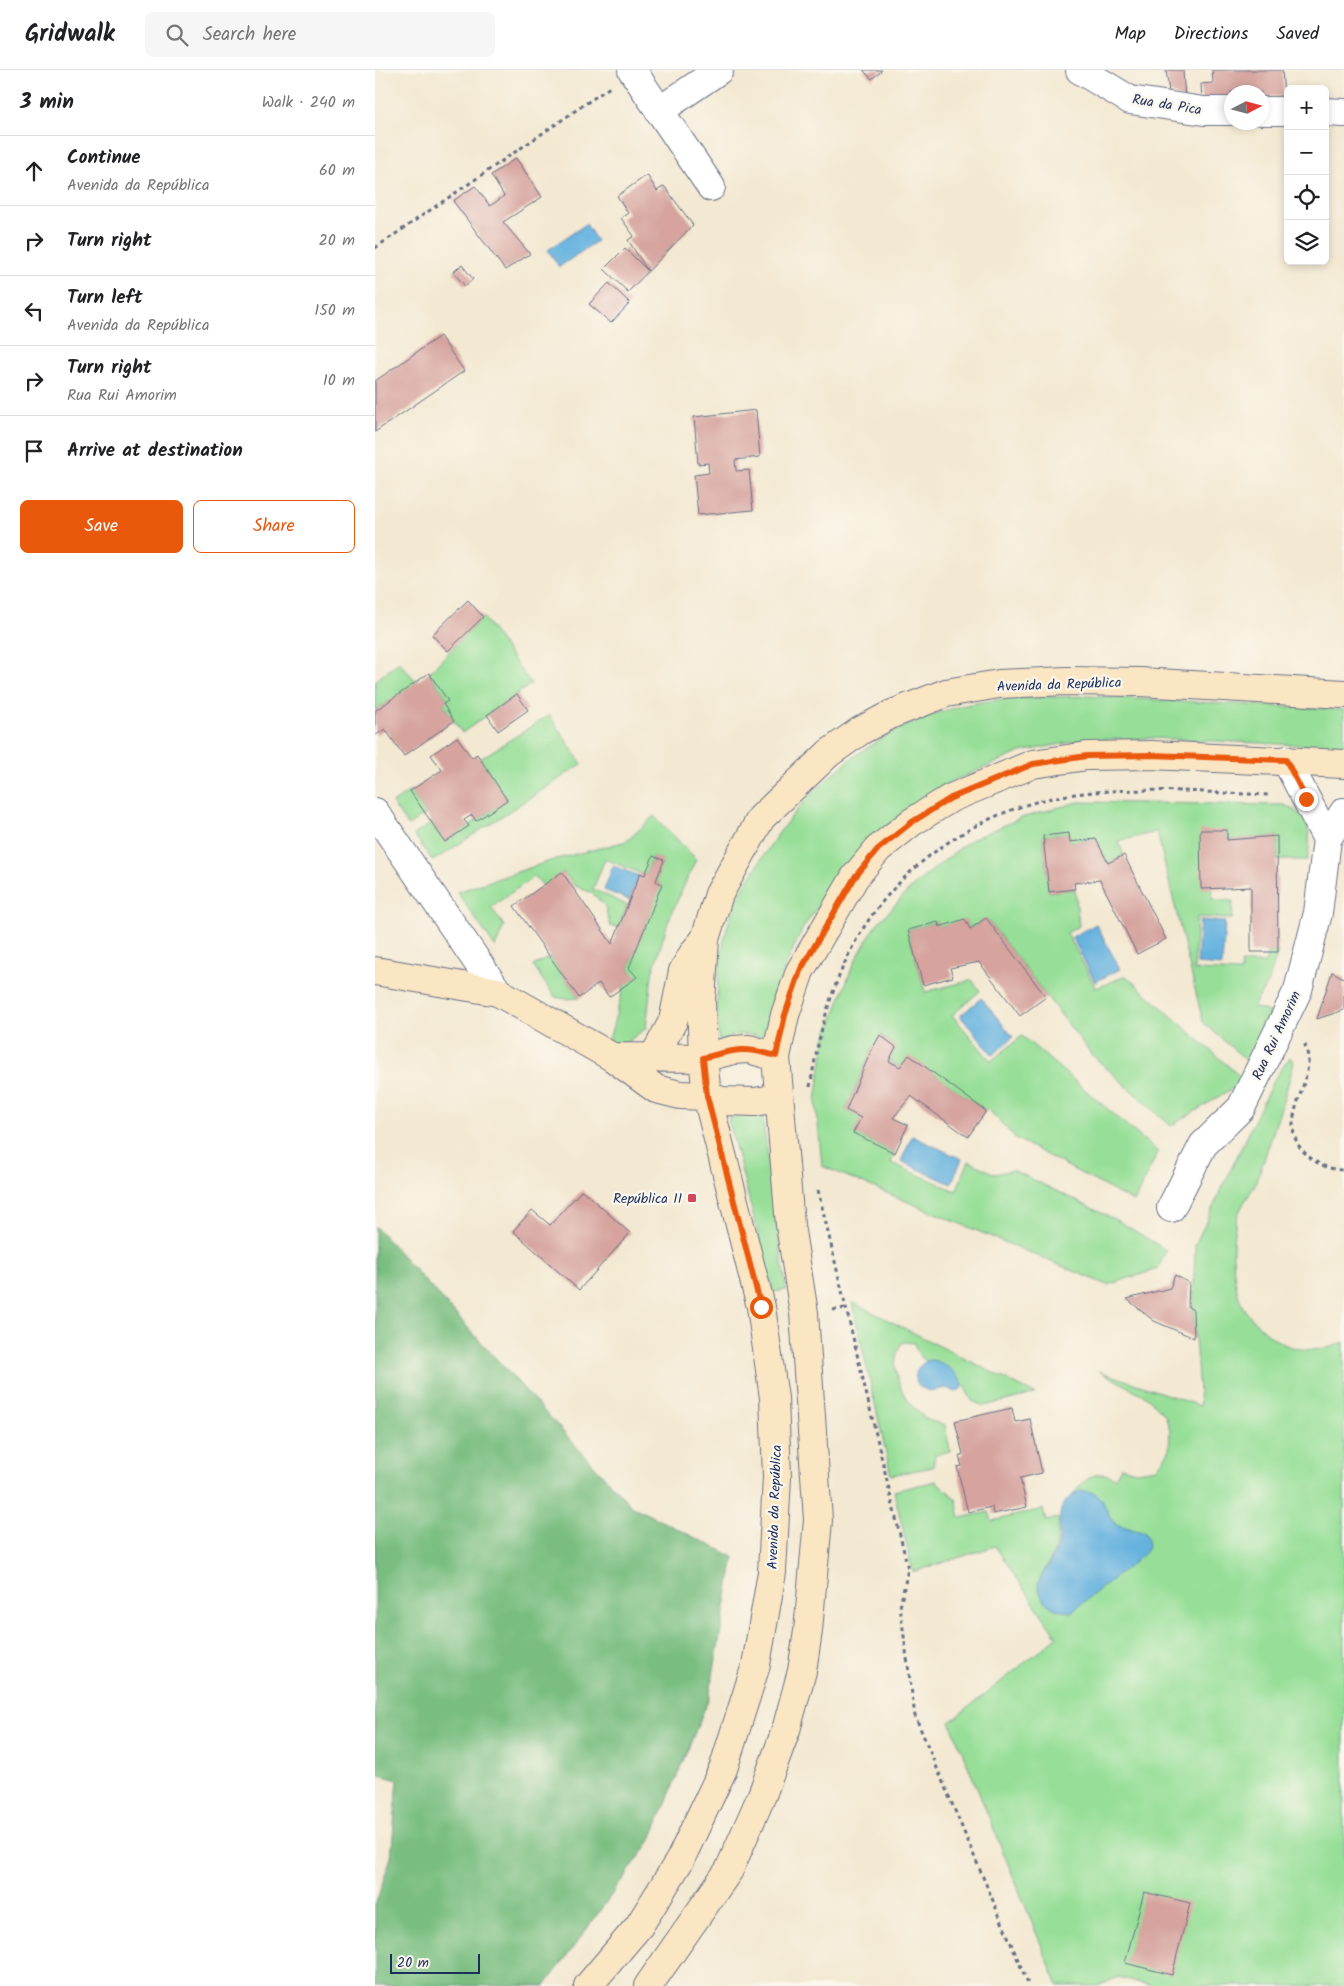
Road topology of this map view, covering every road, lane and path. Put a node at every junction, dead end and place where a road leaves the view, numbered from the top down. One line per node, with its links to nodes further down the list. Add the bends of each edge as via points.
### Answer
1 (719, 70): 4 (street)
2 (1080, 70): 5 (street, Rua da Pica, via 1129,100)
3 (632, 71): 4 (street); 11 (path)
4 (659, 111): 10 (street)
5 (1224, 111)
6 (1269, 111): 7 (street)
7 (1284, 112)
8 (1329, 112): 9 (street)
9 (1344, 113)
10 (711, 187)
11 (375, 248)
12 (1344, 694): 19 (main road, Avenida da República, via 1140,682 1018,683 947,693 901,710 860,731 829,753 761,818 719,894)
13 (1286, 760): 14 (main road); 18 (street); 23 (main road, via 1087,756 1033,764 951,798 912,822 878,849 855,877 800,971)
14 (1344, 764)
15 (1276, 795): 27 (path, via 1116,791 1075,794 1030,803 979,824 932,853 883,902 851,949 831,996)
16 (375, 812): 21 (street)
17 (1344, 812): 18 (street, Rua Rui Amorim)
18 (1327, 839): 22 (street, Rua Rui Amorim, via 1318,913 1298,990)
19 (705, 939): 25 (main road, via 683,971 673,1021); 26 (main road, Avenida da República, via 701,1001)
20 (375, 971): 21 (main road)
21 (498, 992): 24 (main road)
22 (1283, 1023): 30 (path, via 1298,1034 1307,1053 1308,1063 1293,1121 1296,1139 1318,1164); 32 (street, Rua Rui Amorim, via 1241,1108 1203,1146)
23 (776, 1056): 26 (main road, via 749,1049); 29 (main road)
24 (612, 1057): 25 (main road); 28 (main road, via 656,1089 680,1095)
25 (653, 1058): 26 (main road)
26 (703, 1058): 28 (main road, Avenida da República)
27 (808, 1094)
28 (707, 1096): 29 (main road, via 741,1102); 33 (main road, Avenida da República, via 761,1307 774,1398 777,1477 772,1572 756,1665 723,1769 680,1860 639,1926)
29 (778, 1098): 34 (main road, via 790,1225 804,1313 818,1520 807,1641 786,1730 729,1870)
30 (1344, 1170)
31 (818, 1188): 35 (path, via 908,1569 900,1607 915,1716)
32 (1171, 1208)
33 (588, 1986)
34 (648, 1986)
35 (1029, 1986)

